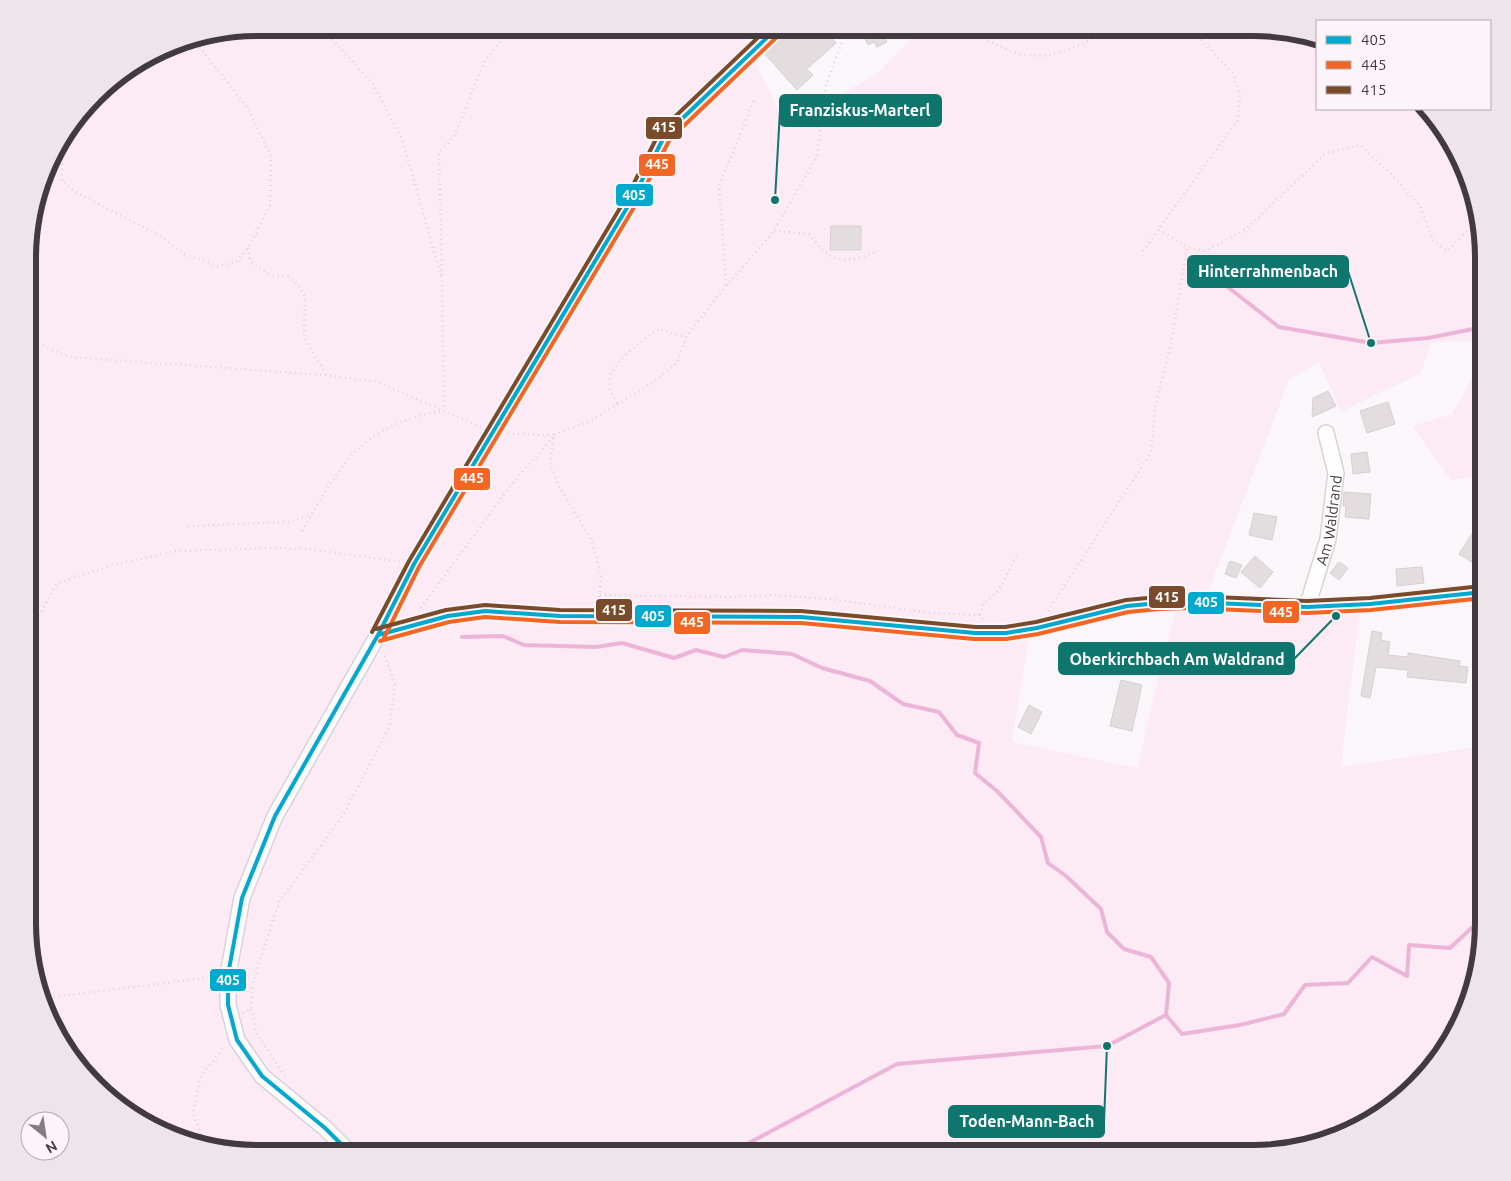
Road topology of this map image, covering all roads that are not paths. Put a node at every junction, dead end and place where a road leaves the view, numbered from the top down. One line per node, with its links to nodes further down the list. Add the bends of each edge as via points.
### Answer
1 (768, 36): 5 (street, via 665,135 634,196 414,564)
2 (1326, 433): 4 (street, Am Waldrand, via 1336,473 1328,539)
3 (1475, 593): 4 (street)
4 (1307, 607): 5 (street, via 1159,602 1006,633 975,633 801,616 560,616 485,611 448,616)
5 (378, 635): 6 (street, via 275,816 242,898 228,975 228,1005 237,1040 262,1076)
6 (342, 1145)

